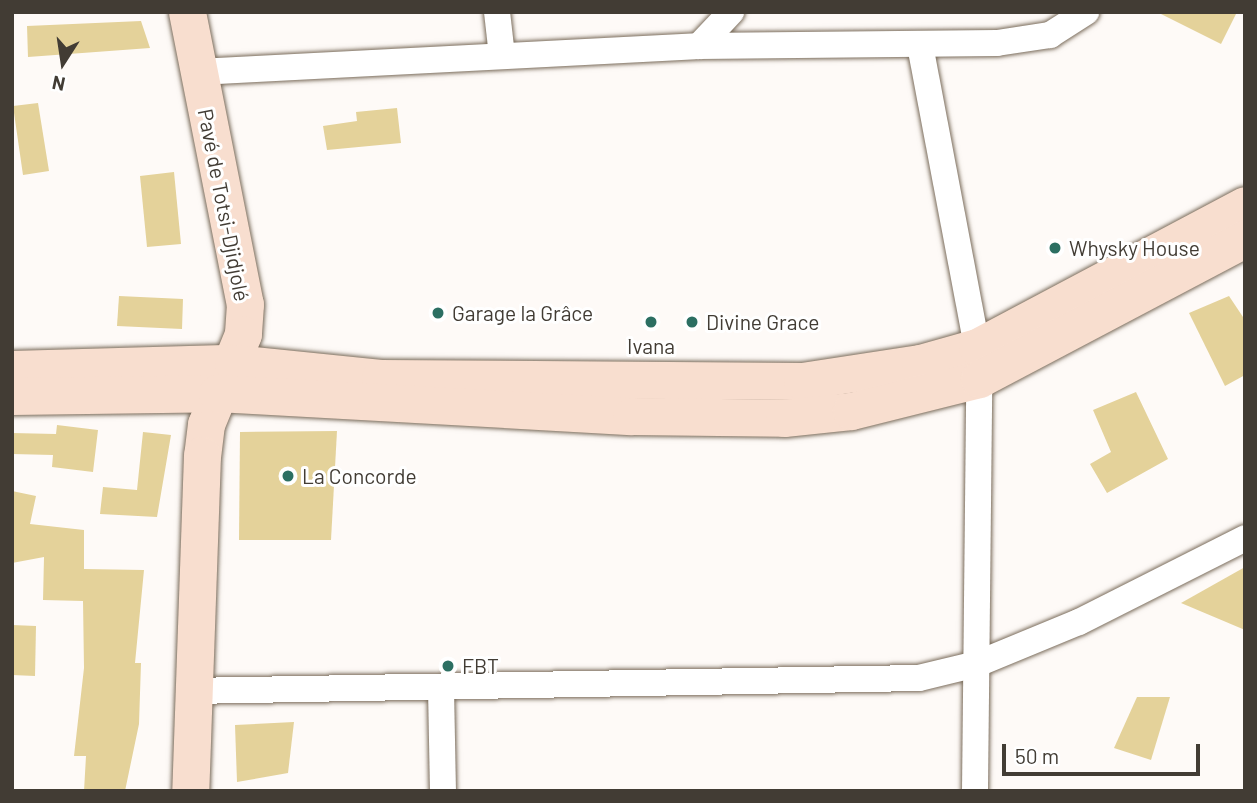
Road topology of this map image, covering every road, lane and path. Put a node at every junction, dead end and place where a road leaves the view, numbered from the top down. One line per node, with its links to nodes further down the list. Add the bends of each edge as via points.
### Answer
1 (187, 12): 8 (main road, Pavé de Totsi-Djidjolé)
2 (497, 12): 7 (street)
3 (731, 12): 6 (street)
4 (1086, 12): 5 (street, via 1050,34)
5 (920, 45): 6 (street); 11 (street)
6 (699, 46): 7 (street)
7 (502, 56): 8 (street)
8 (198, 72): 13 (main road, Pavé de Totsi-Djidjolé, via 245,304)
9 (1245, 205): 11 (main road)
10 (1245, 239): 11 (main road)
11 (978, 363): 13 (main road, via 920,363 802,381); 16 (street)
12 (12, 369): 13 (main road)
13 (225, 378): 14 (main road); 18 (main road, Pavé de Totsi-Djidjolé, via 202,455)
14 (12, 396)
15 (1245, 538): 16 (street, via 1079,622)
16 (977, 664): 17 (street, via 919,678); 21 (street)
17 (442, 688): 18 (street); 20 (street)
18 (189, 691): 19 (main road, Pavé de Totsi-Djidjolé)
19 (190, 791)
20 (443, 791)
21 (975, 791)

